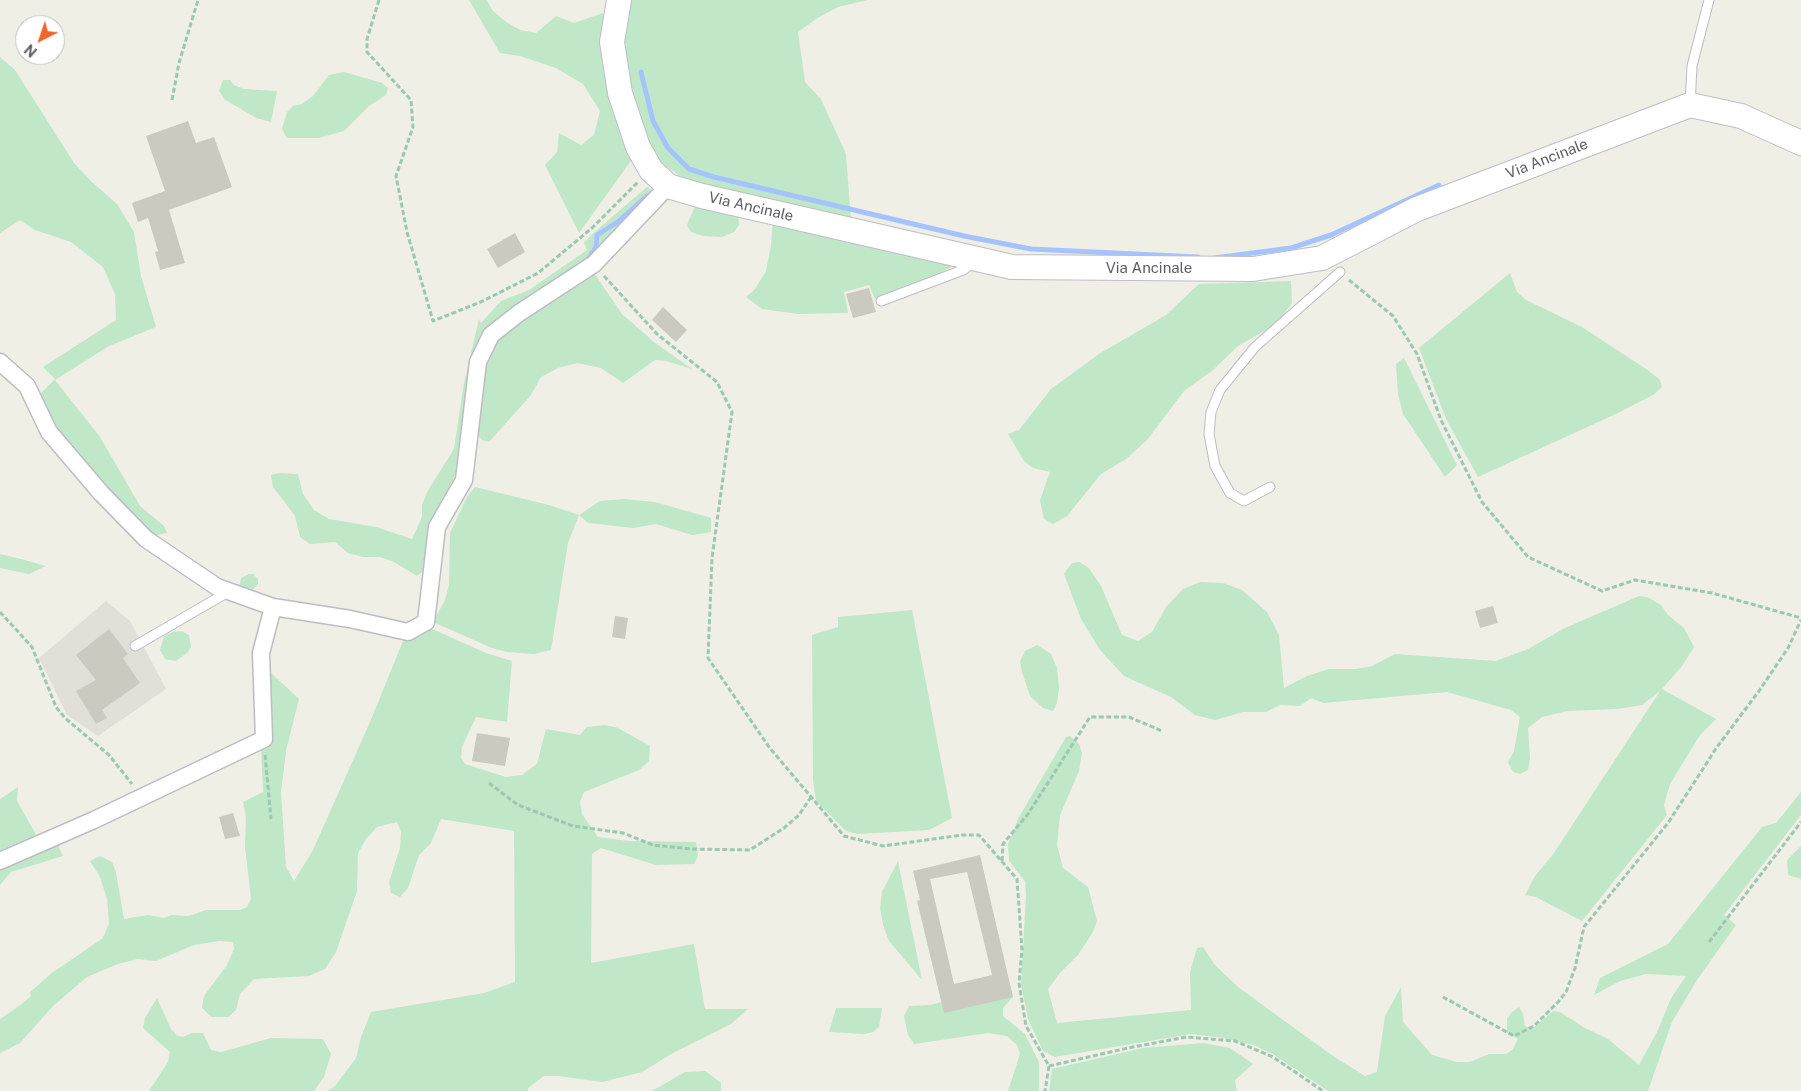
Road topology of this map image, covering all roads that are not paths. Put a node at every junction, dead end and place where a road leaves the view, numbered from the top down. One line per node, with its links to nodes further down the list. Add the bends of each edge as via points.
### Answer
1 (619, 0): 5 (main road, via 612,42 620,93 638,147)
2 (1709, 0): 3 (lane, via 1692,66)
3 (1690, 105): 4 (main road, via 1741,116); 6 (main road, Via Ancinale, via 1417,209 1322,258 1253,269 1012,267)
4 (1801, 143)
5 (660, 178): 6 (main road, Via Ancinale, via 702,196); 12 (street, via 594,264 490,335 478,362 464,480 437,527 426,622 408,632)
6 (980, 259): 8 (lane, via 964,270)
7 (1340, 272): 10 (lane, via 1255,347 1220,390 1211,412 1209,434 1215,466 1230,493 1244,501)
8 (880, 301)
9 (0, 362): 11 (street, via 27,386 49,432 146,539)
10 (1270, 488)
11 (228, 592): 12 (street); 13 (lane)
12 (272, 607): 14 (street, via 261,653 264,739)
13 (135, 646)
14 (0, 861)

